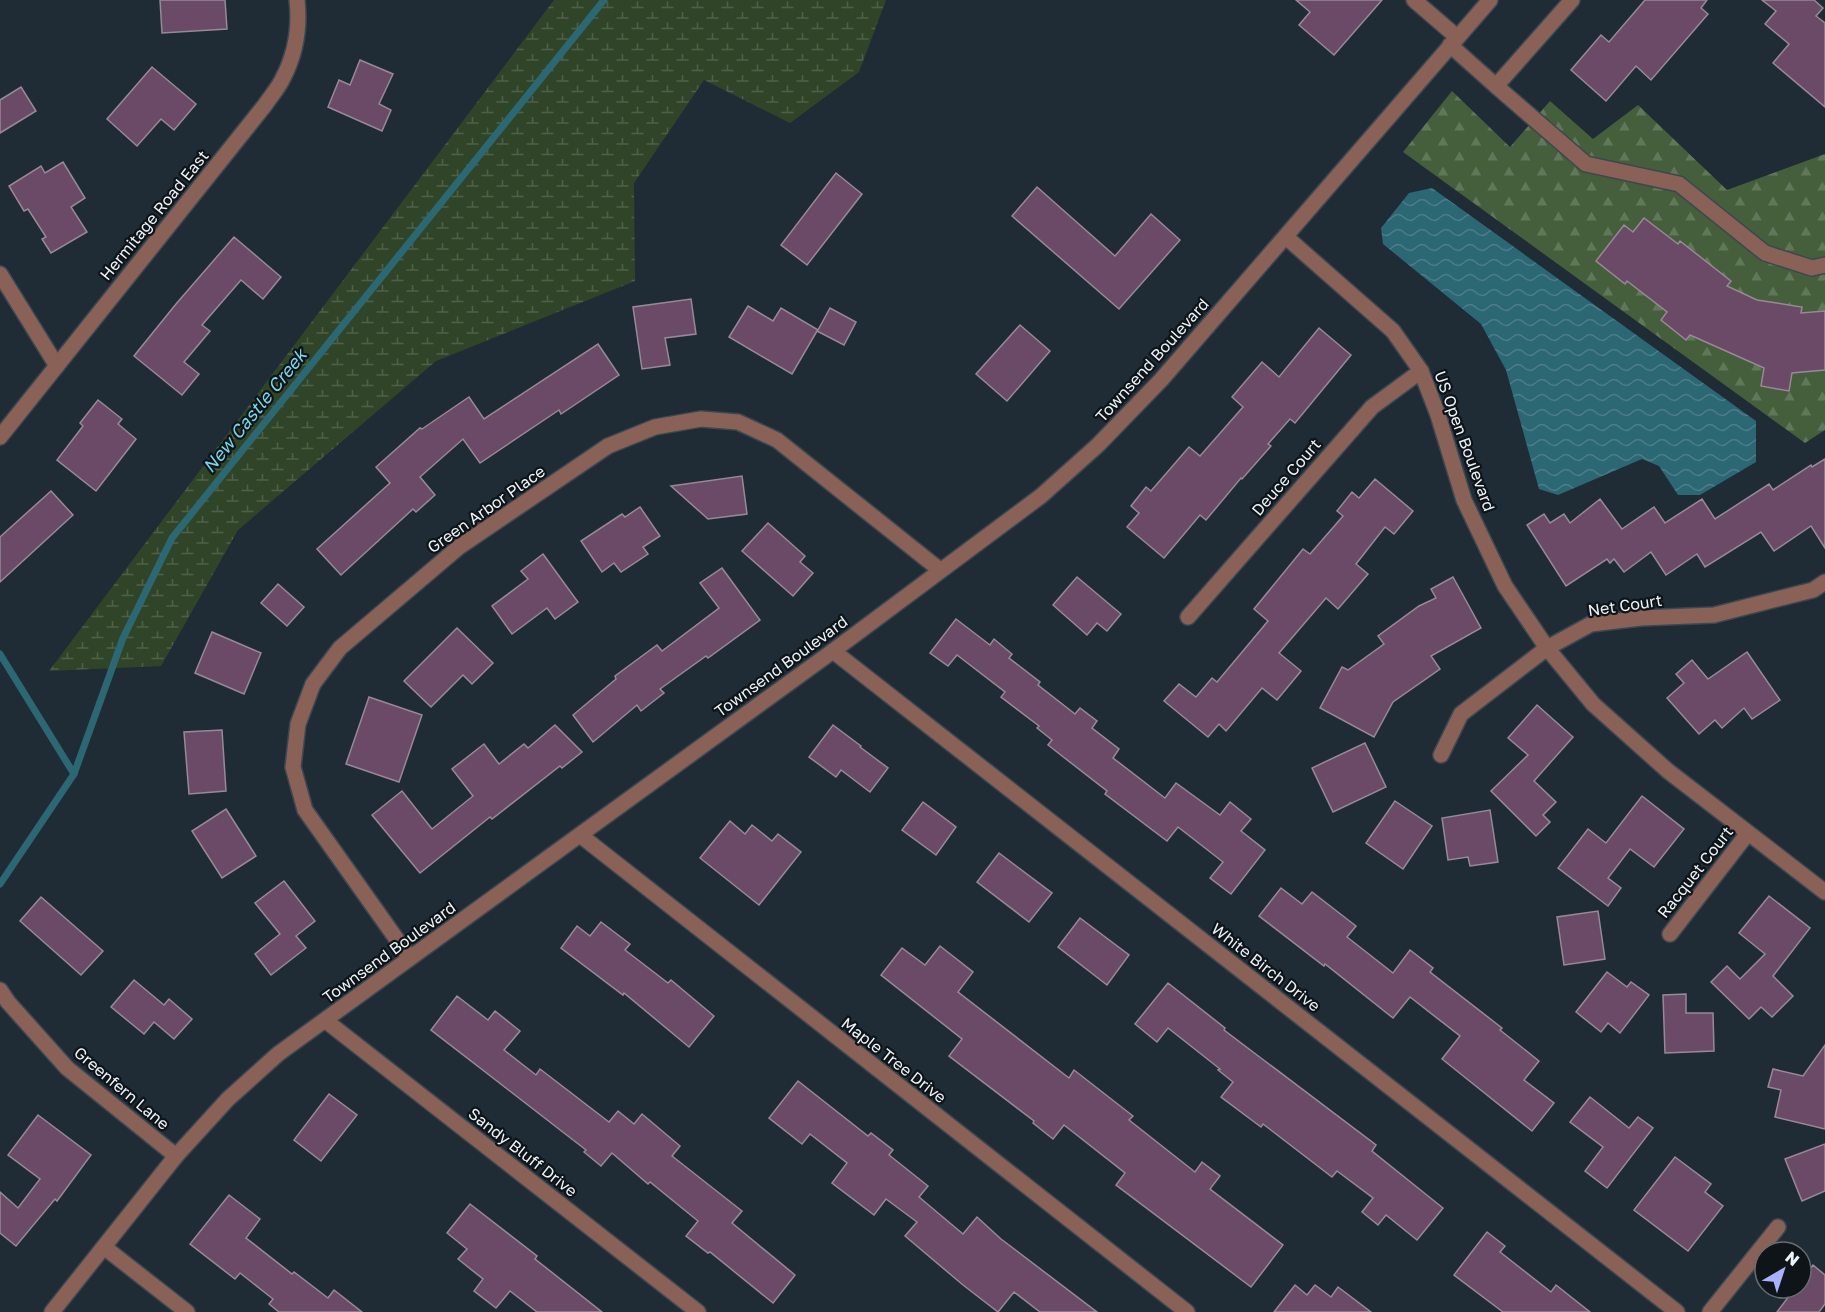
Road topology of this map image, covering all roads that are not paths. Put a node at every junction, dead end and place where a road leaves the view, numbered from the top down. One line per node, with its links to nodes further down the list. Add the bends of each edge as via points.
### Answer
1 (297, 0): 10 (street, Hermitage Road East, via 295,46 283,78)
2 (1414, 0): 5 (street)
3 (1490, 0): 5 (street, Townsend Boulevard)
4 (1572, 0): 6 (street)
5 (1454, 41): 6 (street); 7 (street, Townsend Boulevard)
6 (1496, 86): 8 (street, via 1586,164 1679,184 1766,253 1812,268)
7 (1286, 237): 11 (street, US Open Boulevard, via 1393,331); 13 (street, Townsend Boulevard, via 1161,380 1098,445 1041,496)
8 (1825, 265)
9 (0, 274): 10 (street)
10 (57, 366): 12 (street, Hermitage Road East)
11 (1421, 371): 15 (street, Deuce Court, via 1372,407); 16 (street, US Open Boulevard, via 1464,500 1505,586)
12 (0, 436)
13 (940, 570): 17 (street, Townsend Boulevard); 23 (street, Green Arbor Place, via 777,440 738,422 701,420 655,427 608,446 459,547 340,648 313,684 298,724 293,767 305,810)
14 (1825, 582): 16 (street, Net Court, via 1813,590 1714,615 1591,624)
15 (1188, 617)
16 (1547, 648): 18 (street, Net Court, via 1461,714); 19 (street, US Open Boulevard, via 1593,704 1668,771)
17 (833, 651): 20 (street, Townsend Boulevard); 33 (street, White Birch Drive)
18 (1441, 755)
19 (1748, 833): 21 (street, US Open Boulevard); 22 (street, Racquet Court)
20 (580, 835): 23 (street, Townsend Boulevard); 32 (street, Maple Tree Drive)
21 (1825, 892)
22 (1670, 934)
23 (410, 958): 25 (street, Townsend Boulevard)
24 (0, 990): 26 (street, Greenfern Lane, via 68,1068)
25 (326, 1021): 26 (street, Townsend Boulevard, via 278,1054); 31 (street, Sandy Bluff Drive)
26 (176, 1156): 28 (street, Townsend Boulevard)
27 (1778, 1227): 34 (street)
28 (104, 1247): 29 (street, Townsend Boulevard); 30 (street)
29 (52, 1312)
30 (188, 1312)
31 (698, 1312)
32 (1186, 1312)
33 (1677, 1312)
34 (1710, 1312)

